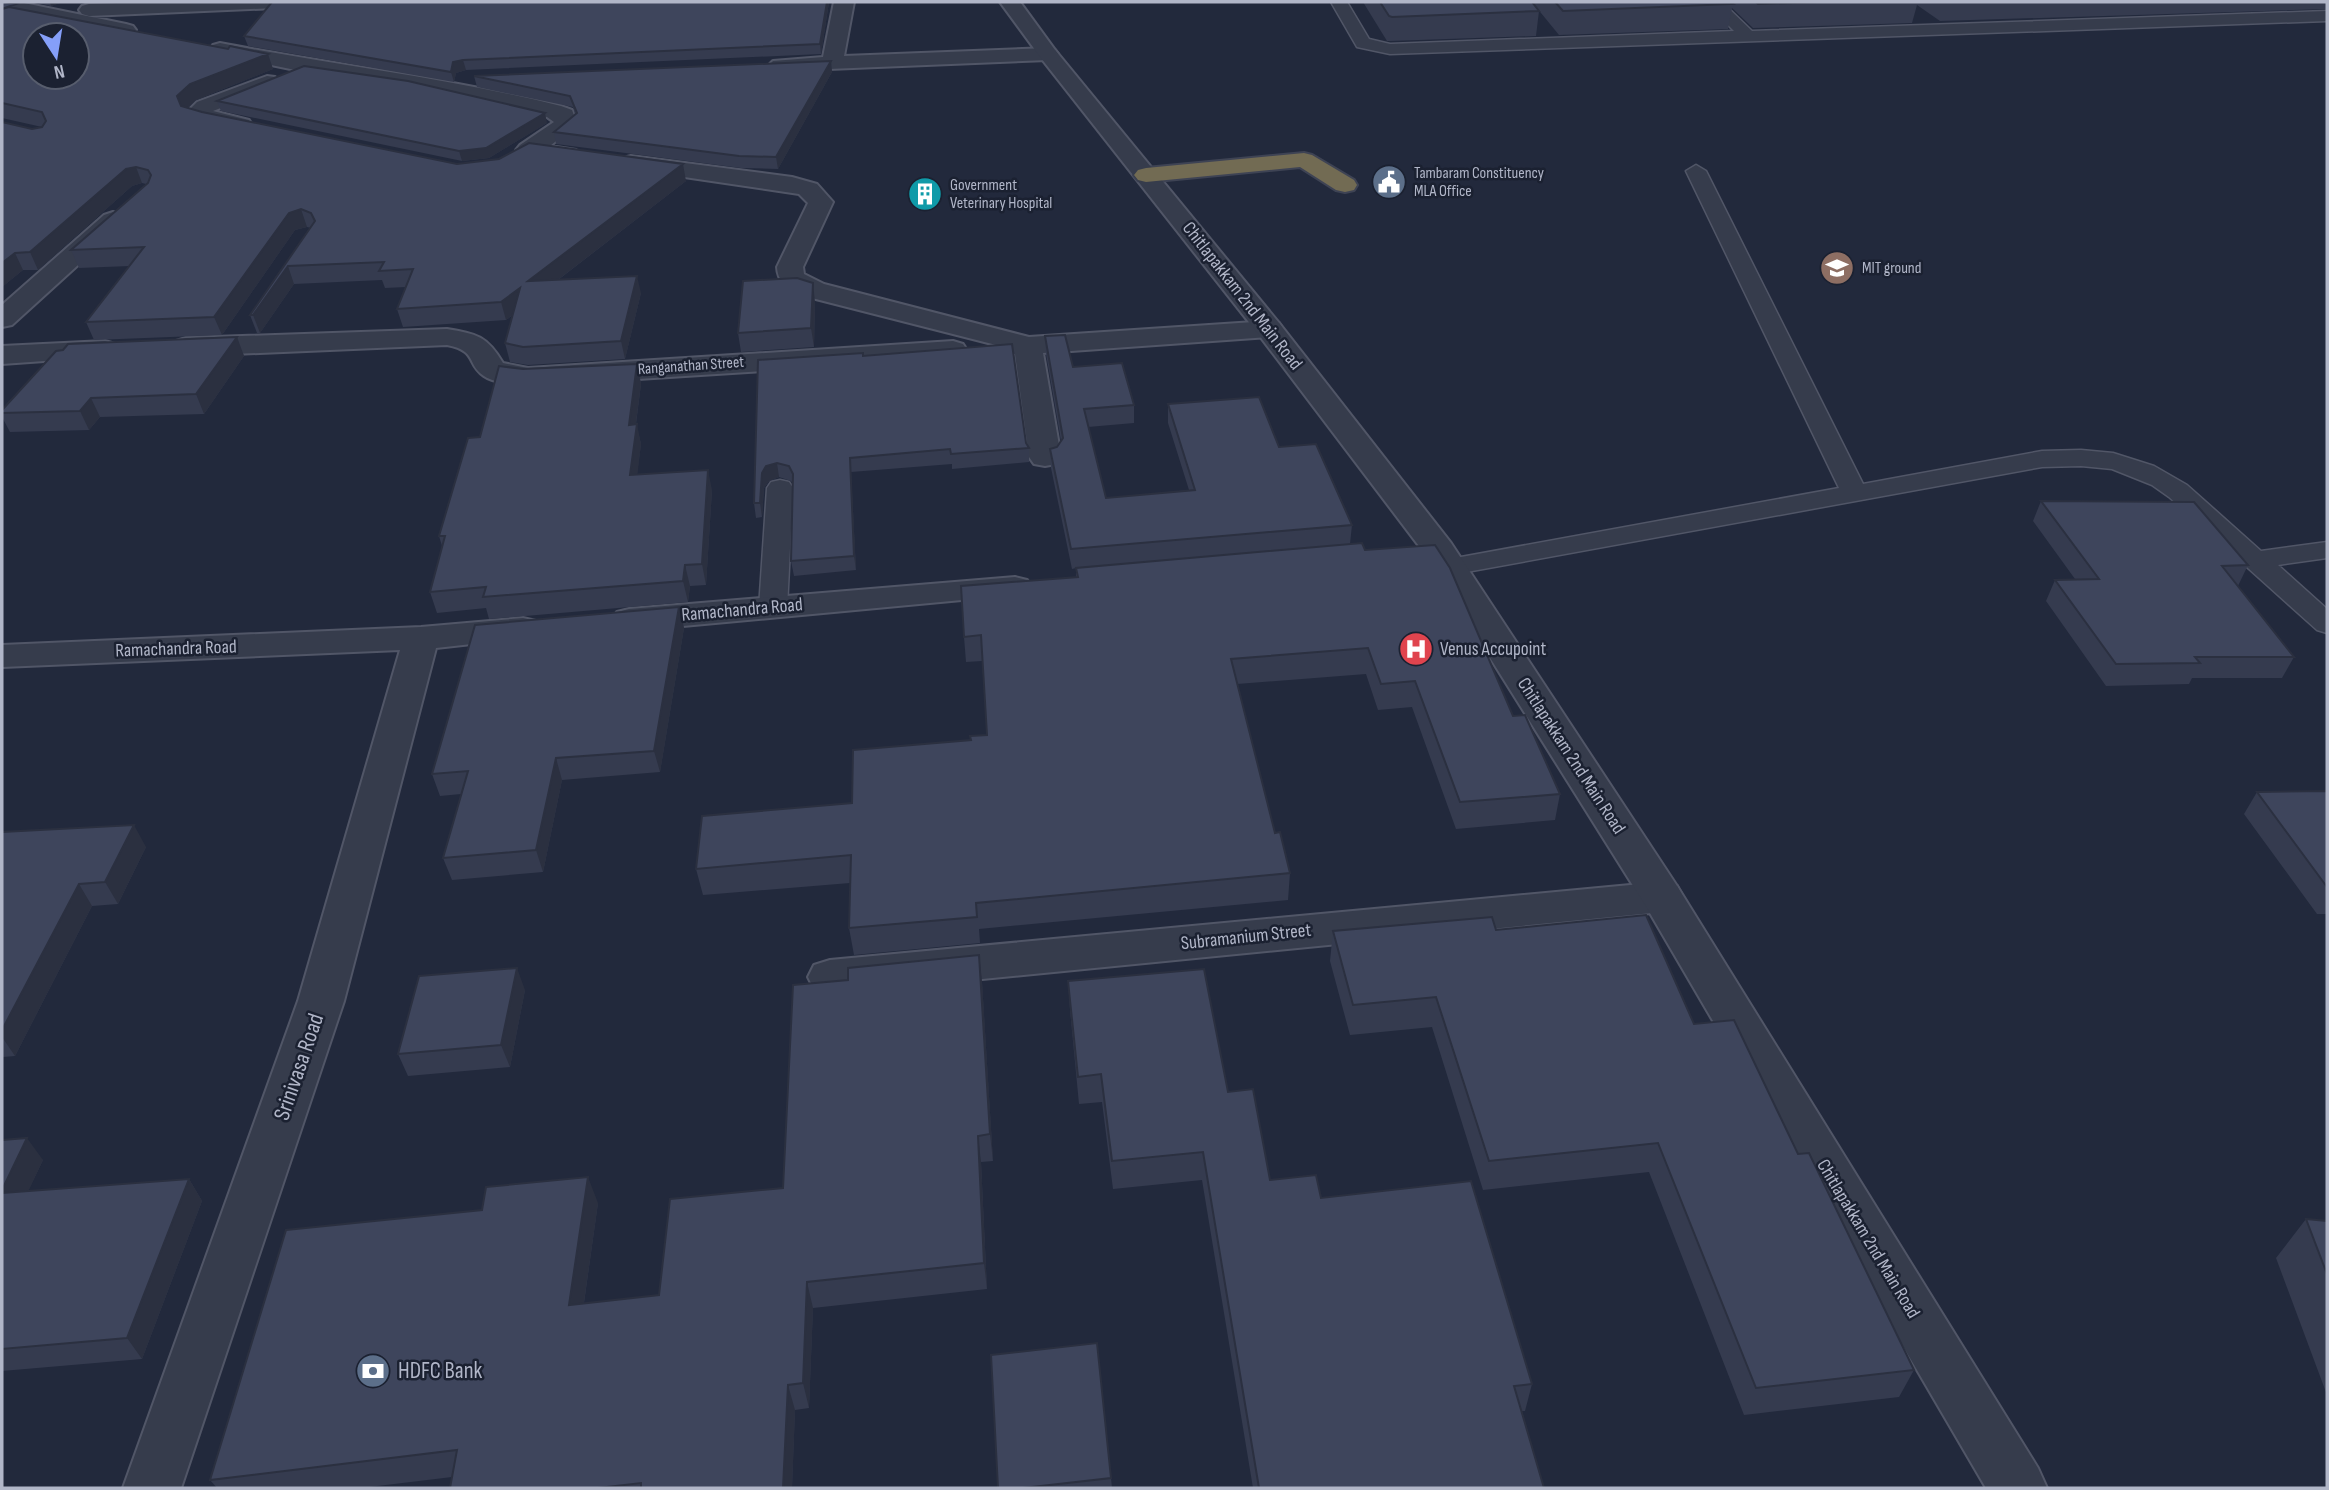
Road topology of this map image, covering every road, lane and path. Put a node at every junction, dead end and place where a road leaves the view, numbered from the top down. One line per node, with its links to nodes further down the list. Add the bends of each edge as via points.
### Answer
1 (276, 2): 9 (street)
2 (844, 2): 21 (street)
3 (1010, 2): 20 (street, Chitlapakkam 2nd Main Road)
4 (1339, 2): 18 (lane, via 1359,39 1376,48)
5 (1713, 2): 17 (lane)
6 (2262, 2): 12 (lane)
7 (2, 4): 9 (street)
8 (2083, 9): 14 (lane)
9 (43, 13): 16 (street)
10 (1917, 16): 15 (lane)
11 (2327, 16): 12 (lane)
12 (2290, 17): 14 (lane)
13 (1538, 23): 18 (lane)
14 (2103, 23): 15 (lane)
15 (1935, 29): 17 (lane)
16 (151, 35)
17 (1748, 36): 18 (lane)
18 (1554, 44)
19 (204, 46): 22 (street)
20 (1048, 54): 21 (street); 30 (street, Chitlapakkam 2nd Main Road)
21 (832, 63): 23 (street)
22 (305, 66): 25 (street); 26 (street, via 196,114)
23 (764, 66)
24 (493, 78): 25 (street)
25 (411, 82): 27 (street, via 564,116 566,124)
26 (261, 130)
27 (528, 150): 28 (street); 35 (street, via 808,188 821,202 790,267 791,278 801,285)
28 (506, 162)
29 (1696, 171): 39 (lane)
30 (1146, 175): 31 (highway, via 1304,160); 34 (street, Chitlapakkam 2nd Main Road)
31 (1345, 185)
32 (133, 202): 33 (street)
33 (2, 318)
34 (1269, 329): 35 (street, Ranganathan Street); 42 (street, Chitlapakkam 2nd Main Road)
35 (1028, 345): 36 (street, Ranganathan Street, via 528,377 502,374 492,369 480,348 447,337 239,334 151,348); 37 (street)
36 (2, 355)
37 (1045, 457)
38 (780, 488): 45 (lane)
39 (1854, 493): 42 (lane); 43 (lane, via 2042,458 2124,462 2178,491)
40 (2327, 550): 43 (lane)
41 (1397, 553): 42 (street)
42 (1444, 558): 51 (street, Chitlapakkam 2nd Main Road)
43 (2255, 560): 47 (lane)
44 (1051, 583): 45 (street, Ramachandra Road)
45 (773, 608): 46 (street, Ramachandra Road)
46 (597, 623)
47 (2327, 624)
48 (557, 626): 49 (street, Ramachandra Road)
49 (421, 638): 50 (street, Ramachandra Road); 53 (street, Srinivasa Road, via 321,1001)
50 (2, 656)
51 (1662, 897): 52 (street, Subramanium Street); 54 (street, Chitlapakkam 2nd Main Road)
52 (830, 977)
53 (152, 1488)
54 (2018, 1488)

